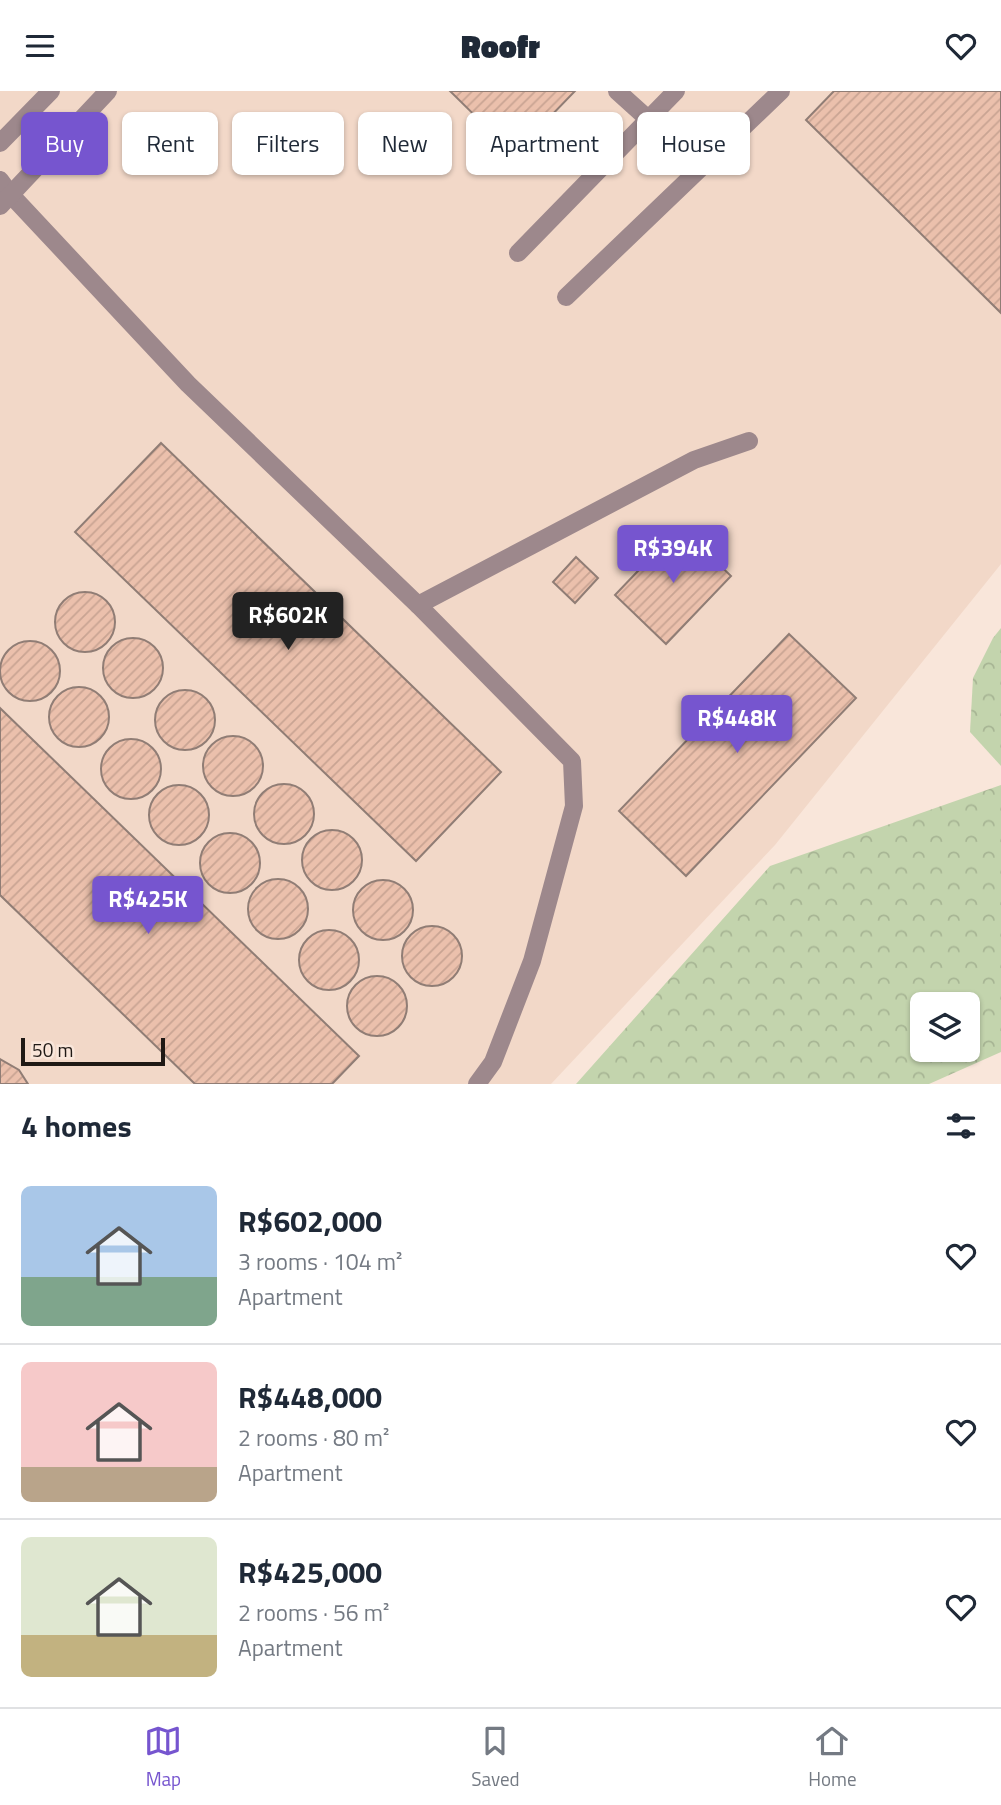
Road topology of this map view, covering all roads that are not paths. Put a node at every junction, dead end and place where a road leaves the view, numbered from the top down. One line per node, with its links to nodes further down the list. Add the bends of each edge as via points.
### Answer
1 (51, 91): 9 (street)
2 (108, 91): 10 (street)
3 (617, 91): 6 (street)
4 (780, 91): 12 (street)
5 (667, 95): 7 (street)
6 (640, 112)
7 (654, 112)
8 (637, 130): 11 (street)
9 (0, 143)
10 (4, 193): 14 (street, via 188,384)
11 (518, 253)
12 (566, 297)
13 (749, 441): 14 (street, via 694,460)
14 (418, 605): 15 (street, via 572,761 574,807 532,961 493,1062)
15 (477, 1084)

